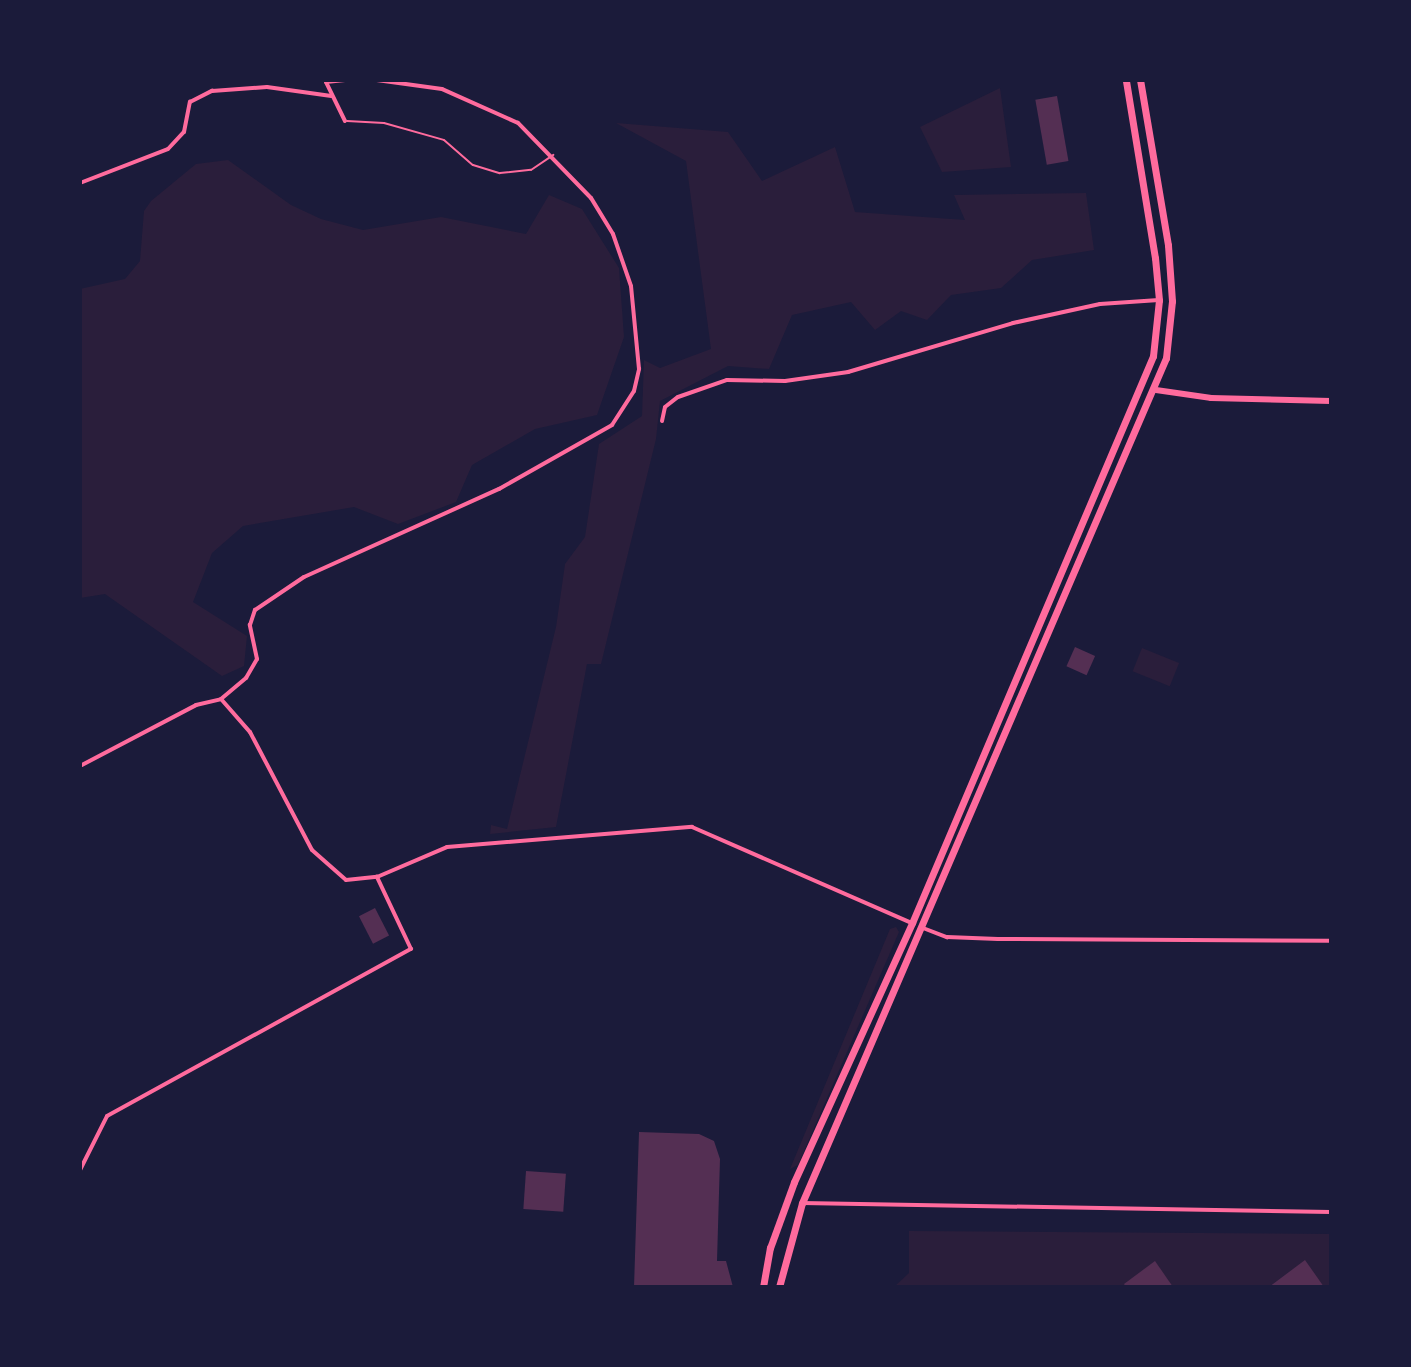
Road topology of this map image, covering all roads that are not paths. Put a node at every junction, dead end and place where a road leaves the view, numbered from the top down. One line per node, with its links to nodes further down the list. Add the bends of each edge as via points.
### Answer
1 (345, 80): 5 (street, via 326,82)
2 (377, 80): 7 (street, via 442,89 483,106 518,123)
3 (1126, 80): 9 (main road)
4 (1140, 80): 11 (main road, via 1172,301 1166,358)
5 (331, 96): 6 (street); 8 (street, via 267,87 212,91 190,102 184,132 168,149)
6 (345, 121): 7 (lane, via 384,123 444,140 473,165 500,173 531,170)
7 (553, 155): 14 (street, via 591,198 613,234 631,286 639,369 626,410 593,436 499,489 304,577 255,610 250,625 257,646 253,671)
8 (80, 183)
9 (1159, 300): 10 (main road); 13 (street, via 1100,304 1028,320 848,372 785,381 727,380 678,397 665,407)
10 (1144, 386): 11 (main road); 17 (main road)
11 (1156, 390): 12 (street, via 1211,398); 18 (main road)
12 (1331, 401)
13 (662, 421)
14 (221, 699): 15 (street, via 196,705); 16 (street, via 250,732 320,860 346,880)
15 (80, 766)
16 (377, 877): 17 (street, via 436,849 692,827); 20 (street, via 411,949 107,1116)
17 (912, 923): 18 (main road); 23 (main road, via 794,1182 770,1248)
18 (923, 928): 19 (street, via 947,937 998,939); 21 (main road)
19 (1331, 941)
20 (80, 1170)
21 (802, 1203): 22 (street); 24 (main road)
22 (1331, 1212)
23 (763, 1287)
24 (779, 1287)

